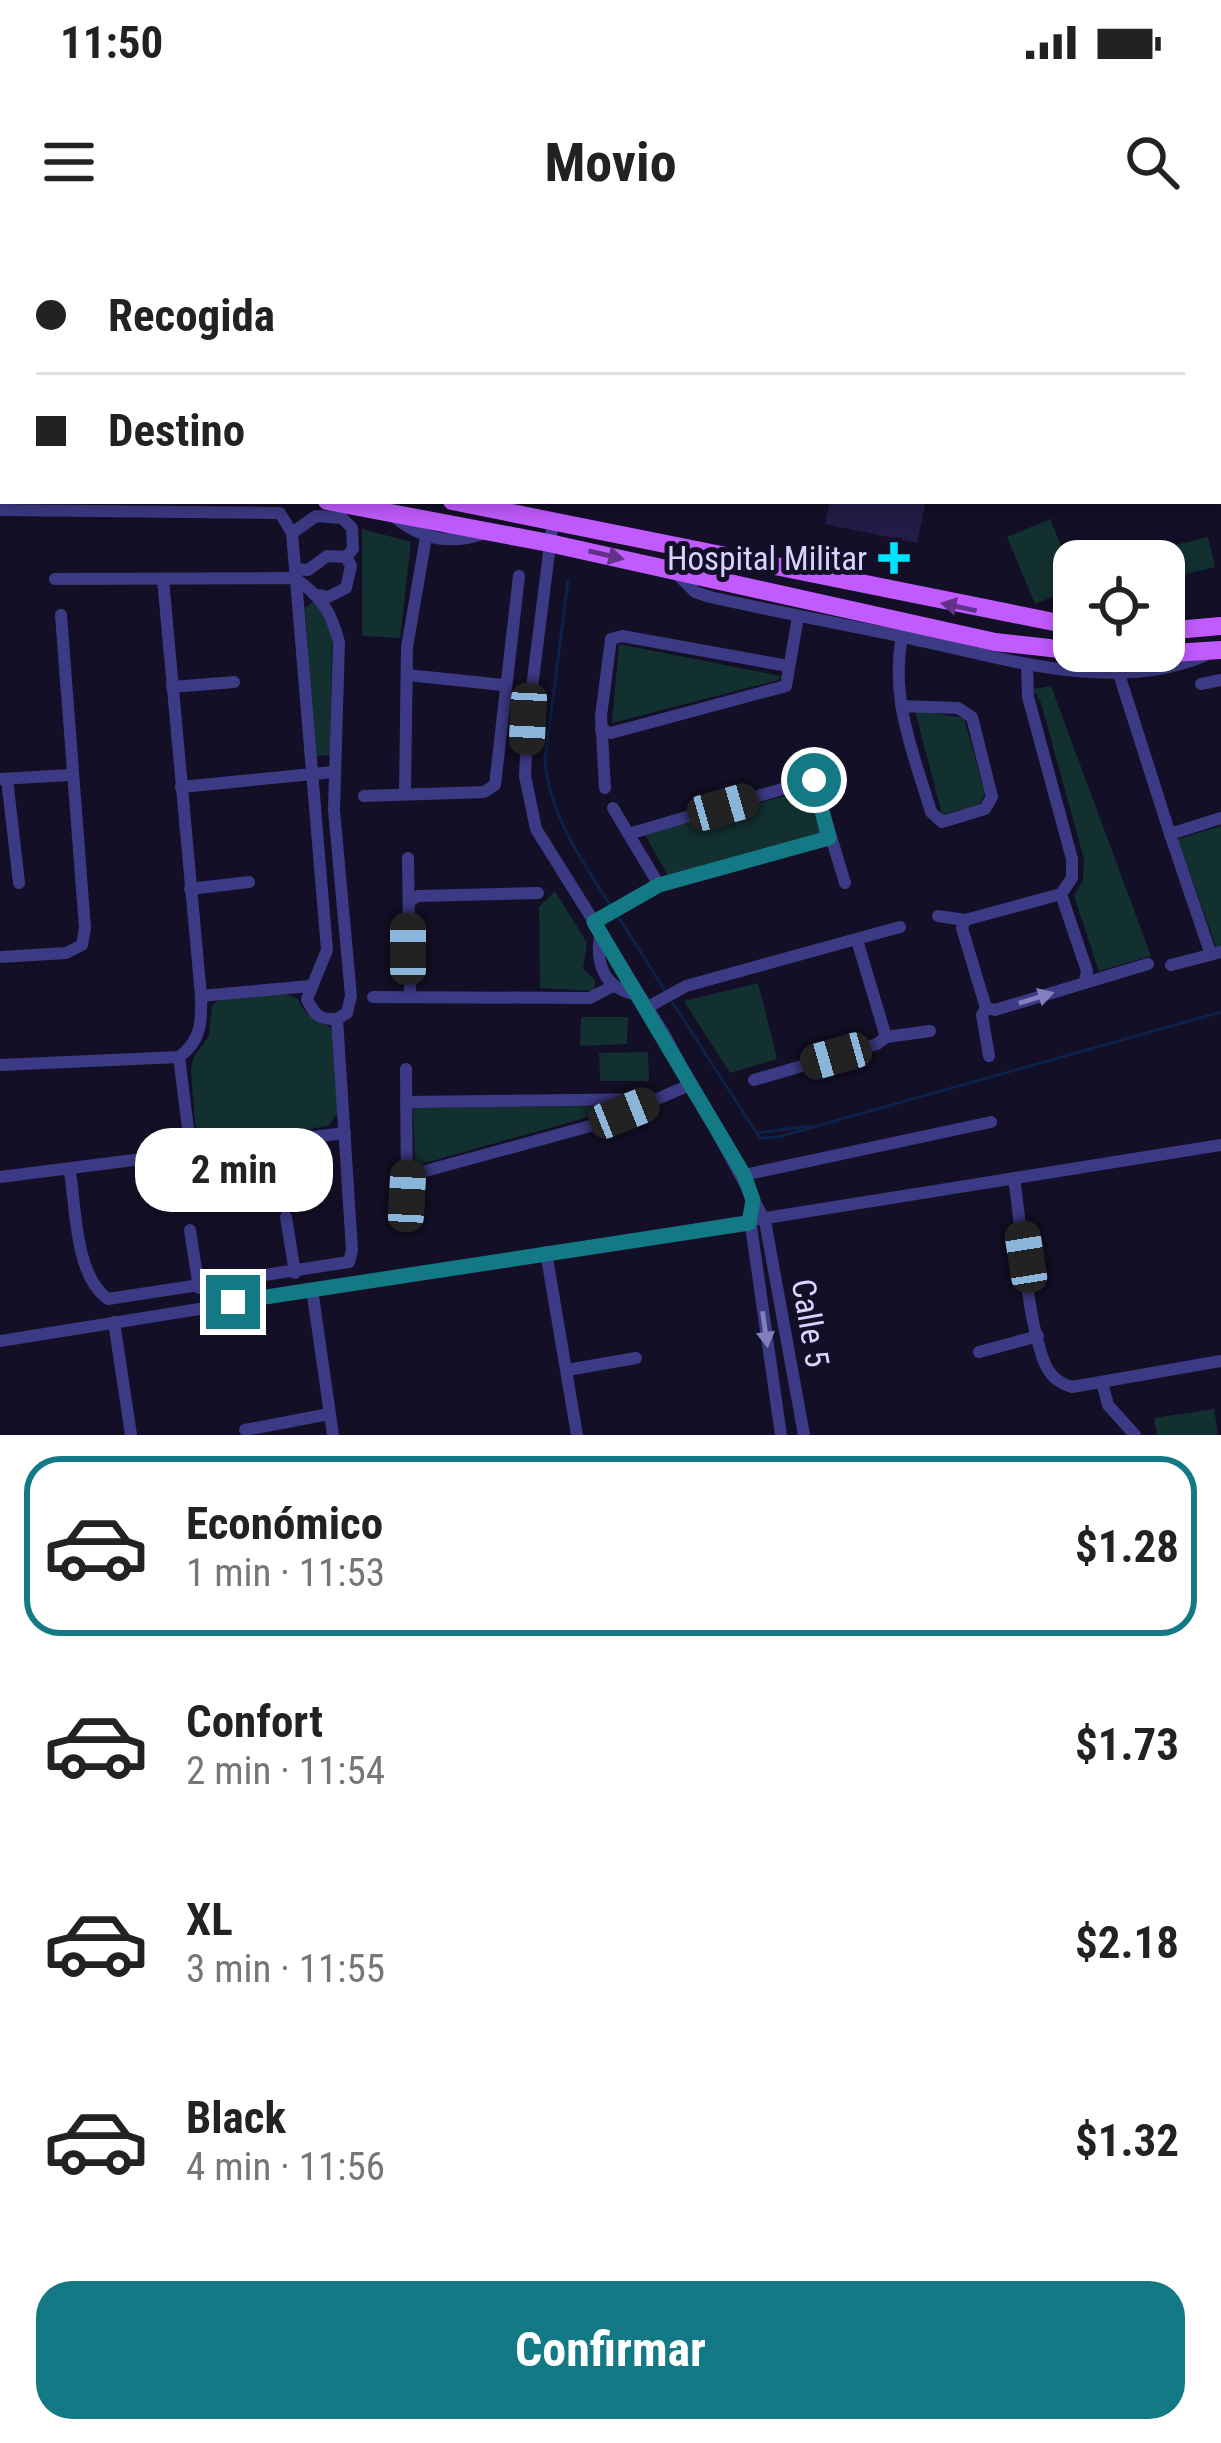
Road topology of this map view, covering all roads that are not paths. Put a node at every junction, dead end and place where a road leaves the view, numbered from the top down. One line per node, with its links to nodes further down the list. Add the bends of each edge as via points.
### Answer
1 (89, 504): 7 (street, via 280,513)
2 (322, 506): 4 (main road); 7 (street); 10 (street, via 350,523)
3 (499, 506): 5 (main road)
4 (390, 513): 6 (main road); 8 (street)
5 (553, 521): 9 (street, Calle 5); 19 (main road, one-way to 5)
6 (490, 531): 8 (street); 9 (main road)
7 (292, 533): 12 (street)
8 (426, 537): 29 (street)
9 (549, 542): 11 (main road, one-way to 11); 64 (street, Calle 5, via 525,776 536,829)
10 (346, 557): 12 (street, via 327,556); 16 (street, via 346,588)
11 (674, 570): 18 (street, via 695,592); 23 (main road, via 995,642 1122,656)
12 (295, 574): 15 (street); 16 (street); 40 (street)
13 (519, 576): 33 (street)
14 (56, 579): 15 (street)
15 (163, 579): 34 (street)
16 (319, 595): 37 (street, via 339,642)
17 (61, 615): 38 (street)
18 (798, 616): 22 (street); 26 (street)
19 (1053, 622)
20 (1221, 626): 21 (main road)
21 (1185, 629)
22 (902, 636): 25 (street); 35 (street, via 895,673)
23 (1220, 650): 24 (street)
24 (1185, 664)
25 (1027, 665): 27 (street); 59 (street, via 1028,697 1072,859)
26 (788, 666): 36 (street, via 786,686 611,733); 36 (street, via 611,639)
27 (1053, 667)
28 (1118, 672): 50 (street)
29 (407, 675): 33 (street); 45 (street)
30 (1221, 680): 32 (street)
31 (233, 682): 34 (street)
32 (1201, 684)
33 (503, 685): 45 (street, via 494,785)
34 (172, 687): 43 (street)
35 (902, 706): 35 (street, via 935,820 985,809 992,797 972,717 958,708)
36 (601, 729): 44 (street)
37 (334, 772): 40 (street); 78 (street, via 351,996)
38 (70, 775): 41 (street); 67 (street, via 82,945)
39 (830, 775): 42 (street)
40 (312, 776): 43 (street); 71 (street, via 327,950)
41 (3, 779): 54 (street)
42 (814, 780): 49 (street); 51 (street)
43 (181, 788): 57 (street)
44 (604, 788)
45 (405, 794): 46 (street)
46 (364, 796)
47 (613, 808): 49 (street)
48 (1221, 818): 50 (street)
49 (632, 833): 56 (street)
50 (1170, 834): 66 (street)
51 (829, 838): 55 (street); 56 (street)
52 (408, 858): 60 (street)
53 (249, 882): 57 (street)
54 (19, 883)
55 (845, 883)
56 (659, 885): 64 (street)
57 (190, 889): 74 (street)
58 (538, 893): 60 (street)
59 (1061, 894): 62 (street); 70 (street)
60 (410, 901): 73 (street)
61 (938, 916): 62 (street)
62 (964, 920): 77 (street)
63 (900, 927): 65 (street)
64 (597, 928): 72 (street, via 599,967); 76 (street, Calle 5)
65 (857, 940): 76 (street); 80 (street)
66 (1215, 952): 69 (street)
67 (0, 957)
68 (1148, 964): 70 (street)
69 (1171, 965)
70 (1085, 981): 77 (street, one-way to 70)
71 (310, 986): 74 (street); 78 (street, via 313,1013)
72 (613, 986): 73 (street, via 590,998); 76 (street)
73 (410, 995): 75 (street)
74 (201, 996): 82 (street, via 194,1046)
75 (373, 997)
76 (648, 1002): 86 (street, Calle 5)
77 (986, 1007): 81 (street)
78 (337, 1019): 90 (street)
79 (930, 1030): 80 (street)
80 (886, 1037): 85 (street)
81 (988, 1056)
82 (179, 1057): 83 (street); 92 (street)
83 (0, 1065)
84 (406, 1069): 88 (street)
85 (754, 1080)
86 (692, 1084): 87 (street); 95 (street, Calle 5)
87 (657, 1099): 88 (street); 93 (street, via 590,1126)
88 (406, 1102): 93 (street)
89 (991, 1122): 95 (street)
90 (346, 1133): 92 (street); 105 (street, via 349,1262)
91 (1221, 1145): 97 (street)
92 (191, 1152): 94 (street)
93 (408, 1171): 98 (street)
94 (70, 1172): 96 (street); 106 (street, via 96,1291 108,1299)
95 (744, 1175): 99 (street, Calle 5)
96 (0, 1178)
97 (1014, 1178): 101 (street); 109 (street)
98 (407, 1196)
99 (753, 1200): 101 (street, Calle 5); 102 (street, Calle 5)
100 (286, 1217): 105 (street)
101 (765, 1221): 102 (street); 122 (street, Calle 5)
102 (749, 1223): 104 (street); 121 (street, Calle 5, one-way to 121)
103 (190, 1230): 106 (street)
104 (546, 1252): 107 (street); 114 (street)
105 (295, 1273): 106 (street)
106 (199, 1288)
107 (312, 1288): 108 (street); 116 (street)
108 (114, 1322): 110 (street); 118 (street)
109 (1038, 1336): 111 (street); 115 (street, via 1058,1383)
110 (0, 1341)
111 (979, 1352)
112 (636, 1358): 114 (street)
113 (1221, 1361): 115 (street)
114 (567, 1370): 120 (street)
115 (1102, 1382): 123 (street, via 1108,1405)
116 (329, 1414): 117 (street); 119 (street)
117 (245, 1430)
118 (131, 1435)
119 (333, 1435)
120 (577, 1435)
121 (781, 1435)
122 (804, 1435)
123 (1135, 1435)

